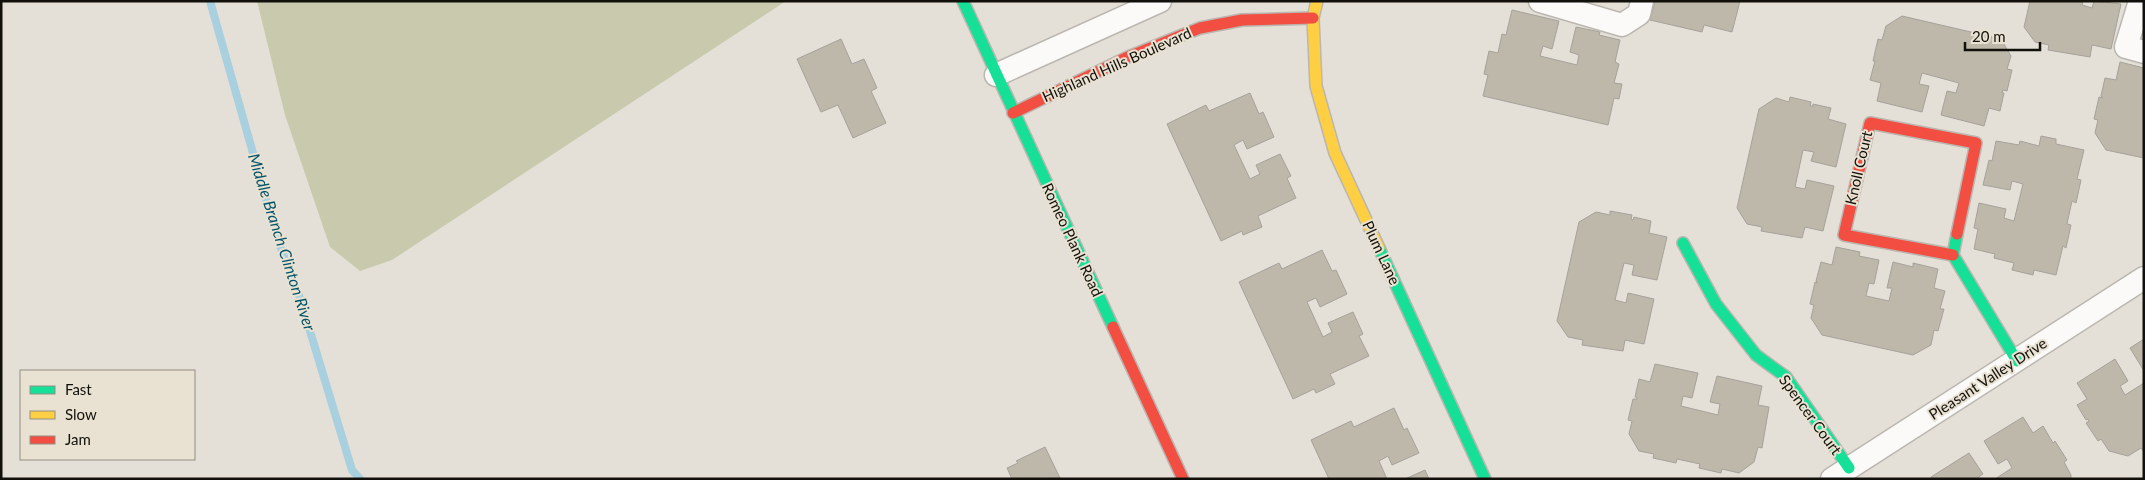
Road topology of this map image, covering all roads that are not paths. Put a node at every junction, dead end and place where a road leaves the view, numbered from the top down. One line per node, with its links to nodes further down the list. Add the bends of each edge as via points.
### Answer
1 (963, 1): 9 (street, Romeo Plank Road)
2 (1160, 1): 9 (street)
3 (1317, 1): 7 (street, Plum Lane)
4 (1540, 1): 5 (street, via 1622,24 1639,14)
5 (1642, 1)
6 (2140, 1): 8 (street, via 2126,47)
7 (1313, 18): 10 (street, Highland Hills Boulevard, via 1259,18 1201,28 1131,56); 17 (street, Plum Lane, via 1316,86 1335,153)
8 (2144, 52)
9 (996, 75): 10 (street, Romeo Plank Road)
10 (1013, 113): 16 (street, Romeo Plank Road)
11 (1683, 243): 15 (street, Spencer Court, via 1716,304 1756,355 1786,377)
12 (1953, 255): 12 (street, Knoll Court, via 1976,143 1870,123 1844,234); 14 (street)
13 (2144, 278): 14 (street, Pleasant Valley Drive)
14 (2017, 361): 15 (street, Pleasant Valley Drive)
15 (1841, 473)
16 (1183, 479)
17 (1485, 479)

